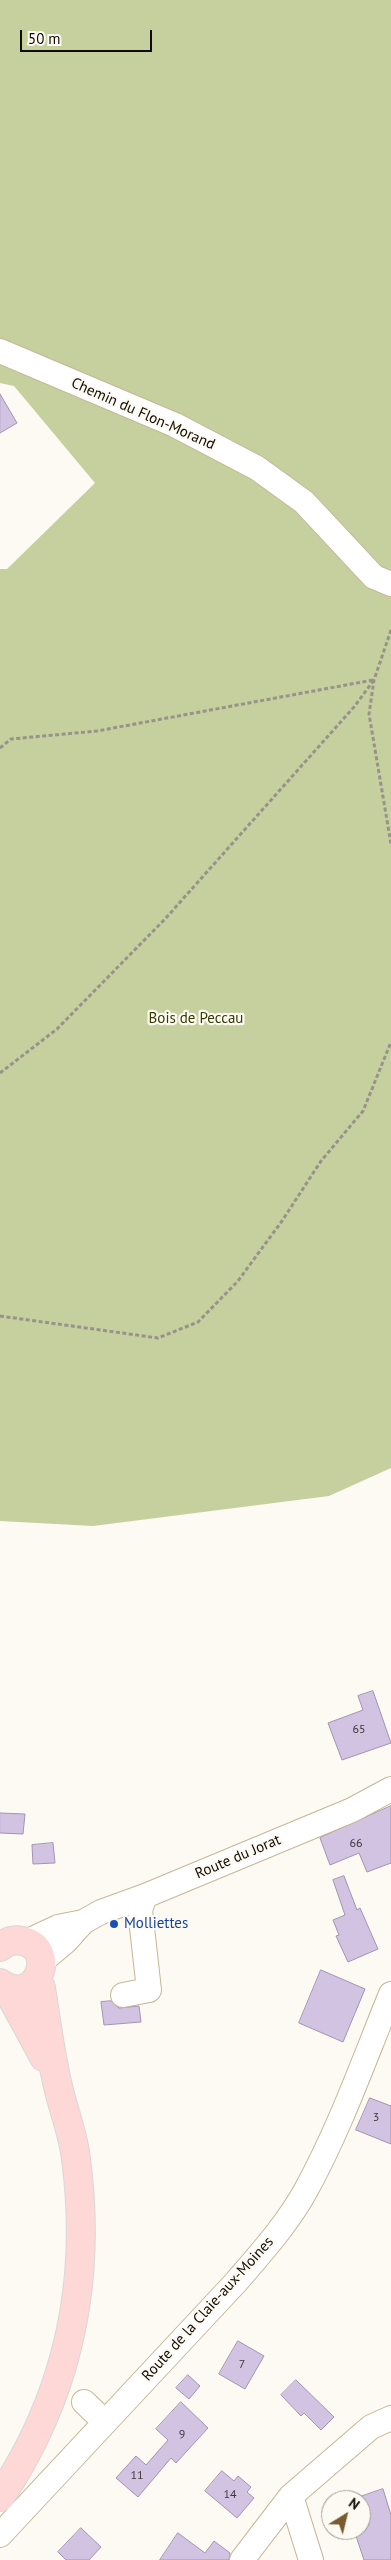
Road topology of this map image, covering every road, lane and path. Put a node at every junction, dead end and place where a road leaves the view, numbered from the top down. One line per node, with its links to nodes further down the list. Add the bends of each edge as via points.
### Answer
1 (0, 351): 2 (street, Chemin du Flon-Morand, via 175,425 257,468 304,502 374,577)
2 (391, 584)
3 (391, 630): 4 (path)
4 (374, 680): 5 (path, via 97,731 11,739); 6 (path, via 369,714); 8 (path, via 354,707 165,919 57,1029)
5 (0, 748)
6 (391, 844)
7 (391, 1042): 9 (path, via 363,1111 321,1161 238,1281 198,1322 158,1338)
8 (0, 1072)
9 (0, 1316)
10 (391, 1789): 11 (street, Route du Jorat, via 352,1810)
11 (144, 1896): 12 (street, Route du Jorat, via 83,1922 66,1941); 15 (street, via 140,1910 149,1990)
12 (19, 1951): 13 (main road, via 23,1989); 16 (main road, via 41,1988)
13 (3, 1985): 16 (main road)
14 (391, 1994): 19 (street, Route de la Claie-aux-Moines, via 328,2148 305,2192 273,2239 237,2281)
15 (123, 1995)
16 (57, 2082): 21 (main road, via 76,2156 80,2198 82,2242 73,2326 49,2406 32,2443)
17 (84, 2402): 19 (street)
18 (391, 2418): 20 (street, via 371,2427)
19 (105, 2422): 22 (street, Route de la Claie-aux-Moines)
20 (291, 2496): 23 (street); 24 (street)
21 (0, 2497)
22 (0, 2535)
23 (242, 2560)
24 (311, 2560)

